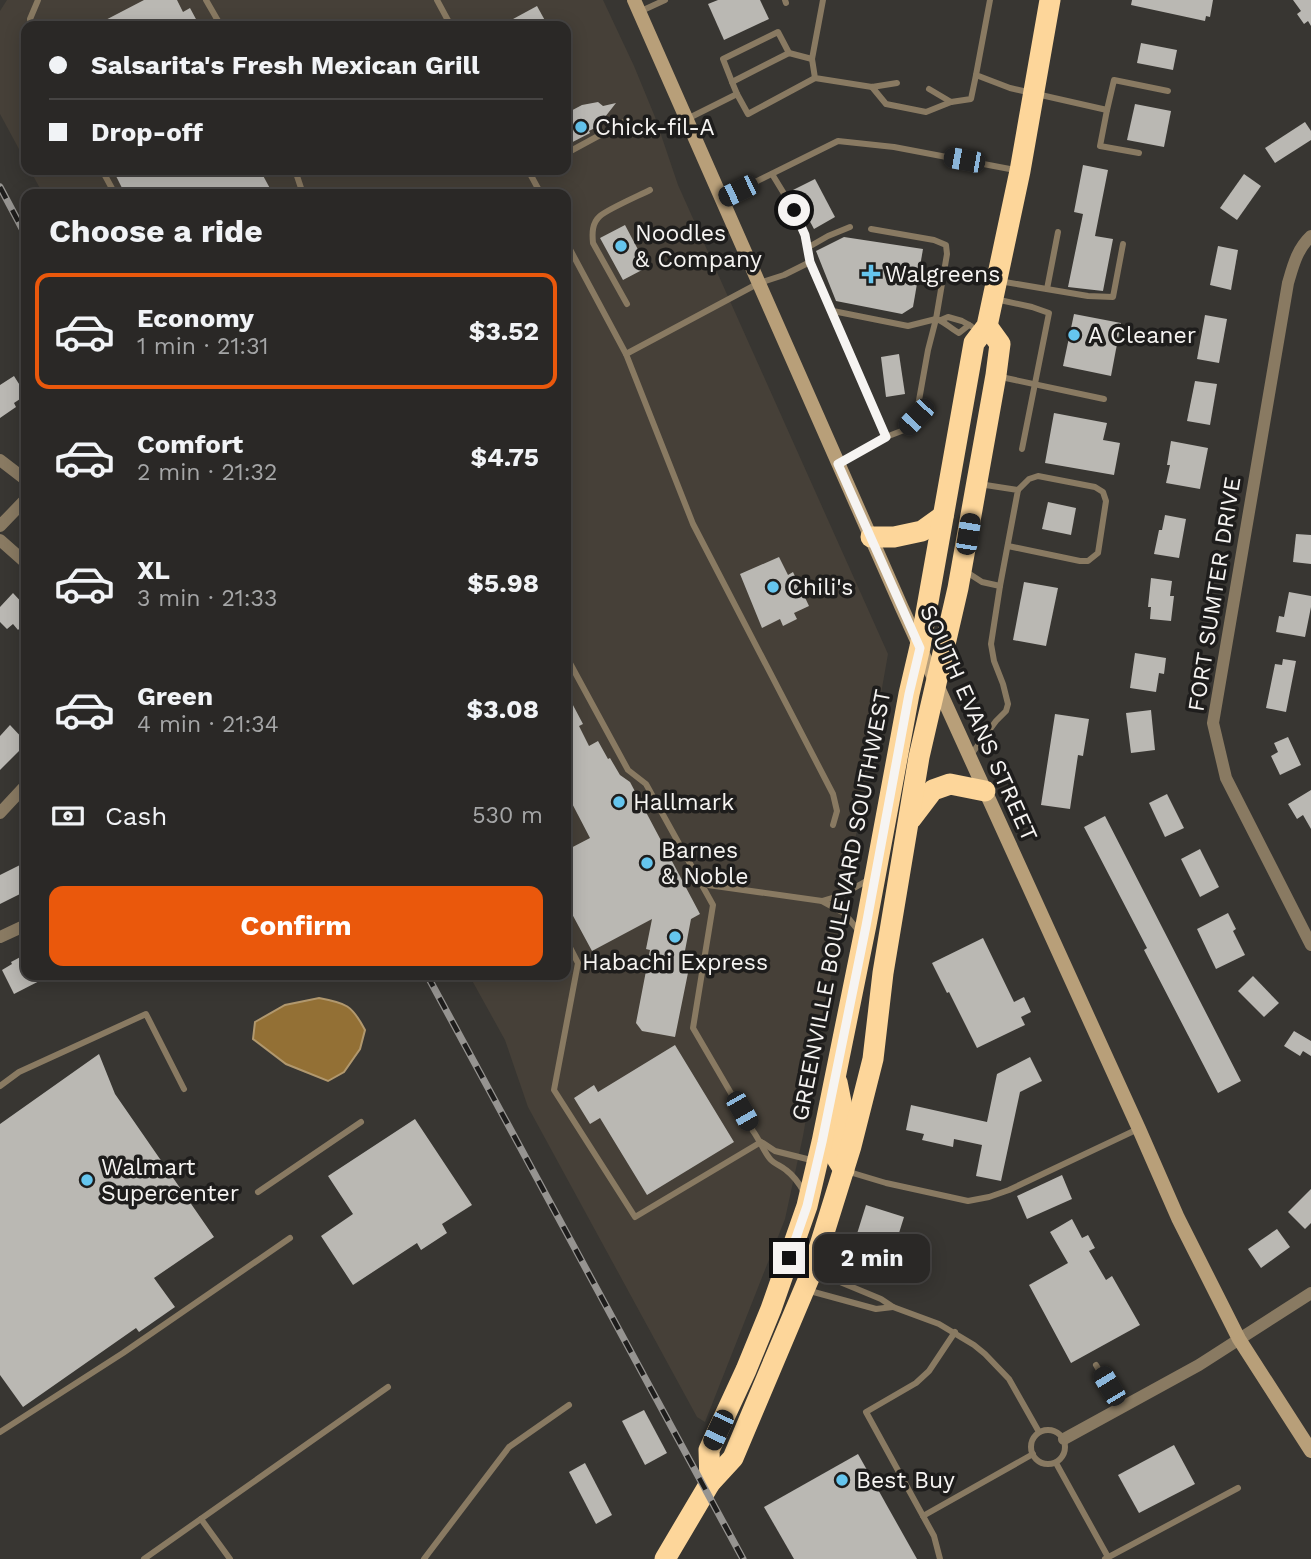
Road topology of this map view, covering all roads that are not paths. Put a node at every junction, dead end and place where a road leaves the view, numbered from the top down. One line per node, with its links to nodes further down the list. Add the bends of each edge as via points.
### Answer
1 (38, 0): 9 (lane)
2 (206, 0): 10 (lane)
3 (437, 0): 11 (lane)
4 (665, 0): 8 (lane)
5 (823, 0): 13 (lane)
6 (990, 0): 14 (lane)
7 (1050, 0): 21 (highway, GREENVILLE BOULEVARD SOUTHWEST)
8 (637, 6): 25 (main road, SOUTH EVANS STREET)
9 (30, 21)
10 (218, 21)
11 (448, 21)
12 (789, 53): 13 (lane); 16 (lane); 16 (lane, via 778,32 723,59)
13 (813, 59): 15 (lane)
14 (976, 75): 21 (lane); 23 (lane, via 971,99)
15 (816, 78): 18 (lane); 22 (lane, via 748,114)
16 (732, 82): 22 (lane)
17 (897, 83): 18 (lane)
18 (872, 86): 23 (lane, via 886,104 926,112)
19 (929, 89): 23 (lane)
20 (1168, 91): 24 (lane, via 1114,80)
21 (1033, 92): 24 (lane); 29 (highway, GREENVILLE BOULEVARD SOUTHWEST)
22 (737, 94): 25 (lane)
23 (951, 102)
24 (1107, 110): 28 (lane, via 1100,146)
25 (687, 119): 32 (main road, SOUTH EVANS STREET)
26 (626, 121): 27 (lane)
27 (571, 151)
28 (1139, 153)
29 (1020, 171): 30 (lane, via 838,141); 43 (highway, GREENVILLE BOULEVARD SOUTHWEST)
30 (772, 174): 32 (lane); 38 (lane, via 794,210)
31 (650, 190): 44 (lane, via 600,216 594,224 593,243)
32 (722, 199): 41 (main road, SOUTH EVANS STREET)
33 (850, 227): 38 (lane)
34 (871, 229): 46 (lane, via 946,245)
35 (1058, 232): 42 (lane)
36 (1311, 236): 84 (street, FORT SUMTER DRIVE, via 1294,260 1287,283 1213,723 1226,778)
37 (1123, 244): 42 (lane, via 1113,297)
38 (807, 248): 40 (lane)
39 (571, 251): 48 (lane)
40 (810, 262): 41 (lane); 45 (lane)
41 (759, 283): 48 (lane); 55 (main road, SOUTH EVANS STREET)
42 (1047, 289): 43 (lane)
43 (995, 290): 47 (highway, GREENVILLE BOULEVARD SOUTHWEST); 50 (lane, via 1049,313)
44 (627, 304)
45 (833, 311): 46 (lane, via 908,326); 52 (lane)
46 (938, 319): 47 (lane, via 948,317); 47 (lane, via 959,333); 52 (lane, via 916,417)
47 (978, 326): 49 (highway, via 1000,344); 60 (highway, GREENVILLE BOULEVARD SOUTHWEST)
48 (626, 355): 77 (lane, via 693,524 833,794 837,811)
49 (996, 375): 50 (lane); 57 (highway)
50 (1035, 384): 51 (lane); 53 (lane)
51 (1104, 399)
52 (886, 437): 55 (lane)
53 (1022, 449)
54 (0, 460): 56 (street)
55 (838, 464): 62 (main road, SOUTH EVANS STREET)
56 (21, 476)
57 (977, 484): 58 (lane); 66 (highway)
58 (1018, 490): 64 (lane); 64 (lane, via 1038,476 1103,492 1106,501 1098,553 1080,561)
59 (21, 504): 61 (street)
60 (943, 516): 62 (highway, via 922,531); 69 (highway, GREENVILLE BOULEVARD SOUTHWEST)
61 (0, 526)
62 (871, 537): 69 (main road, SOUTH EVANS STREET)
63 (0, 540): 65 (street)
64 (1008, 546): 68 (lane)
65 (21, 559)
66 (960, 579): 67 (lane); 67 (lane, via 969,587); 71 (highway)
67 (982, 582): 68 (lane)
68 (1000, 586): 72 (lane, via 991,644 1008,704)
69 (920, 648): 71 (main road, SOUTH EVANS STREET); 78 (highway, GREENVILLE BOULEVARD SOUTHWEST)
70 (571, 665): 79 (lane, via 628,769 646,784)
71 (936, 682): 72 (main road, SOUTH EVANS STREET); 76 (highway)
72 (969, 757): 74 (main road, SOUTH EVANS STREET)
73 (21, 790): 75 (street)
74 (985, 791): 76 (highway, via 950,784 933,790); 90 (main road, SOUTH EVANS STREET)
75 (0, 813)
76 (907, 824): 93 (highway, via 873,1059)
77 (832, 825)
78 (875, 876): 80 (lane); 83 (highway, GREENVILLE BOULEVARD SOUTHWEST)
79 (701, 884): 80 (lane); 91 (lane, via 713,905 694,1028)
80 (822, 901): 83 (lane, via 844,913)
81 (21, 927): 82 (street)
82 (0, 937)
83 (863, 937): 86 (highway, GREENVILLE BOULEVARD SOUTHWEST)
84 (1311, 945)
85 (571, 950): 91 (lane, via 578,963 554,1090 635,1217)
86 (836, 1073): 92 (highway, GREENVILLE BOULEVARD SOUTHWEST); 93 (highway, via 844,1112 835,1149)
87 (0, 1086): 88 (lane, via 19,1072 146,1014)
88 (184, 1089)
89 (361, 1122): 94 (lane)
90 (1139, 1129): 93 (lane, via 1009,1190 968,1201); 101 (main road, SOUTH EVANS STREET)
91 (761, 1142): 92 (lane, via 775,1151); 95 (lane, via 772,1161 799,1182)
92 (817, 1162): 95 (highway, GREENVILLE BOULEVARD SOUTHWEST); 97 (highway, via 825,1173)
93 (844, 1170): 97 (highway)
94 (258, 1192)
95 (808, 1198): 112 (highway, GREENVILLE BOULEVARD SOUTHWEST, via 771,1309 709,1450)
96 (290, 1238): 106 (lane)
97 (811, 1272): 99 (lane); 99 (lane, via 876,1309); 112 (highway, via 733,1458)
98 (1311, 1293): 101 (street)
99 (893, 1307): 100 (lane)
100 (955, 1332): 107 (lane, via 1009,1379); 114 (lane, via 916,1383 866,1412)
101 (1239, 1339): 105 (street); 109 (main road, SOUTH EVANS STREET)
102 (1096, 1365): 105 (lane)
103 (388, 1387): 115 (lane)
104 (569, 1405): 119 (lane, via 509,1447)
105 (1121, 1407): 108 (street)
106 (0, 1432)
107 (1039, 1432): 108 (lane, via 1050,1430); 110 (lane, via 1032,1441)
108 (1063, 1438): 111 (lane, via 1064,1455)
109 (1311, 1451)
110 (1033, 1454): 111 (lane, via 1044,1464); 114 (lane)
111 (1056, 1463): 116 (lane)
112 (710, 1483): 120 (highway)
113 (1238, 1488): 116 (lane)
114 (923, 1516): 121 (lane)
115 (201, 1519): 117 (lane); 118 (lane)
116 (1107, 1558)
117 (144, 1559)
118 (230, 1559)
119 (424, 1559)
120 (665, 1559)
121 (940, 1559)

